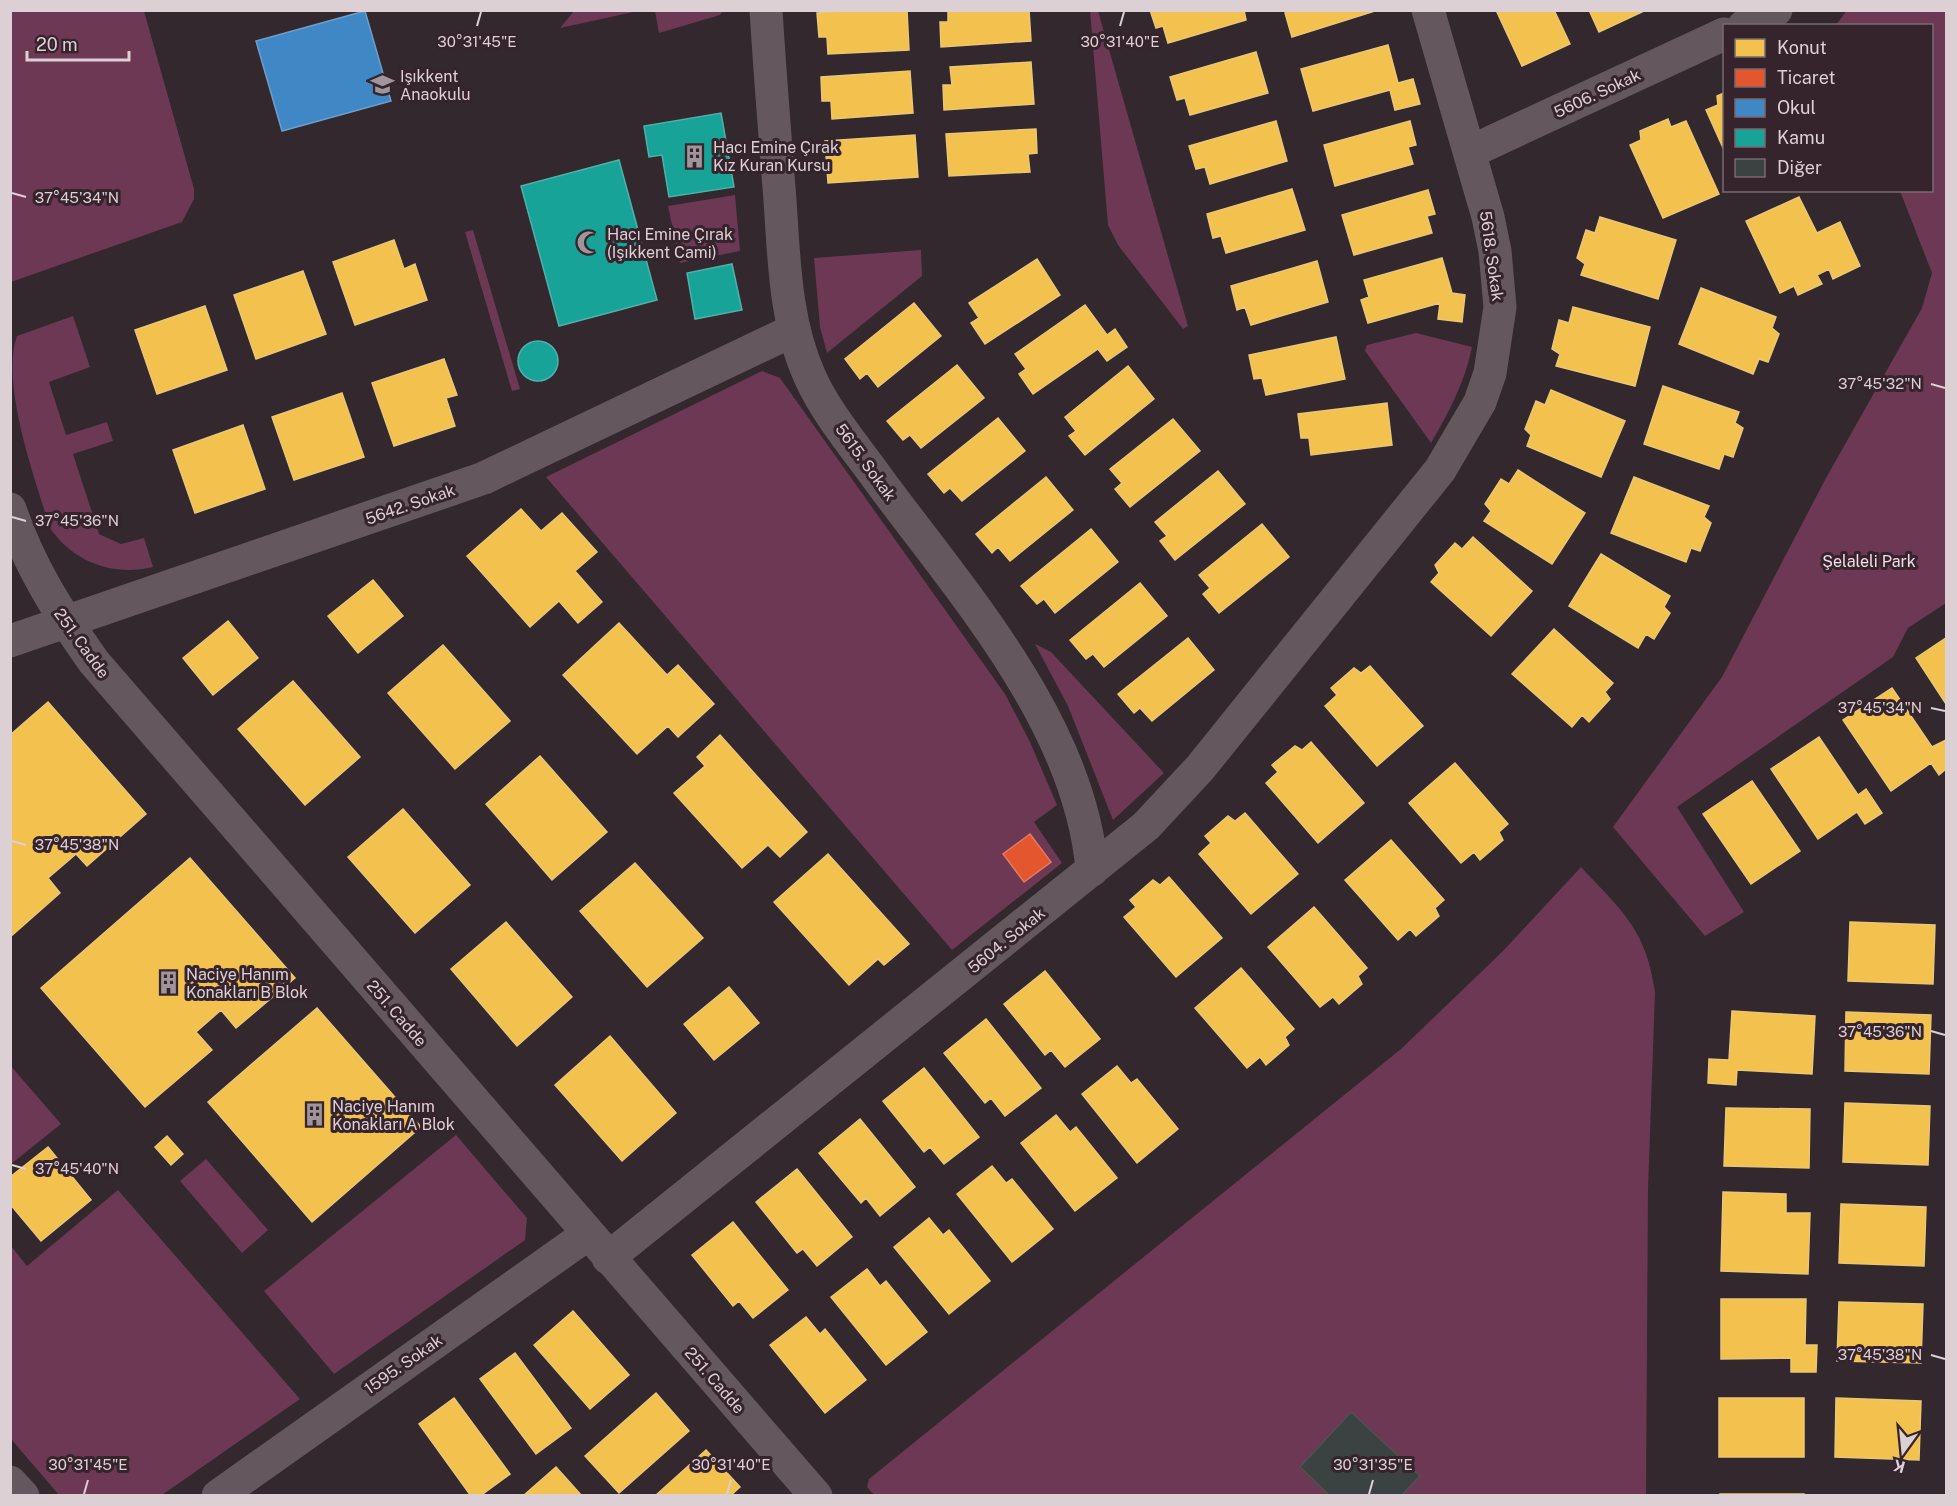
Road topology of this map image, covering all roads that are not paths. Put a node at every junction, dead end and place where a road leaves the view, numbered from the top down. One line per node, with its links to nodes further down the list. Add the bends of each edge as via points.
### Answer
1 (766, 10): 7 (street, 5615. Sokak)
2 (1428, 10): 6 (street, 5618. Sokak)
3 (1776, 10): 4 (street)
4 (1748, 24)
5 (1723, 35): 6 (street, 5606. Sokak)
6 (1470, 152): 9 (street, 5618. Sokak, via 1488,217 1499,285 1490,374 1480,402 1440,470)
7 (794, 330): 10 (street, 5642. Sokak, via 484,478); 12 (street, 5615. Sokak, via 825,405 997,641 1039,706 1075,793 1089,841)
8 (10, 509): 10 (street, 251. Cadde, via 34,570)
9 (1357, 575): 12 (street, 5604. Sokak, via 1185,786 1146,826)
10 (65, 621): 11 (street, 5642. Sokak); 13 (street, 251. Cadde, via 133,708)
11 (10, 641)
12 (1092, 870): 14 (street, 5604. Sokak)
13 (588, 1234): 14 (street, 251. Cadde); 17 (street, 1595. Sokak)
14 (609, 1258): 18 (street, 251. Cadde)
15 (10, 1482): 16 (street)
16 (22, 1496)
17 (218, 1496)
18 (816, 1496)

